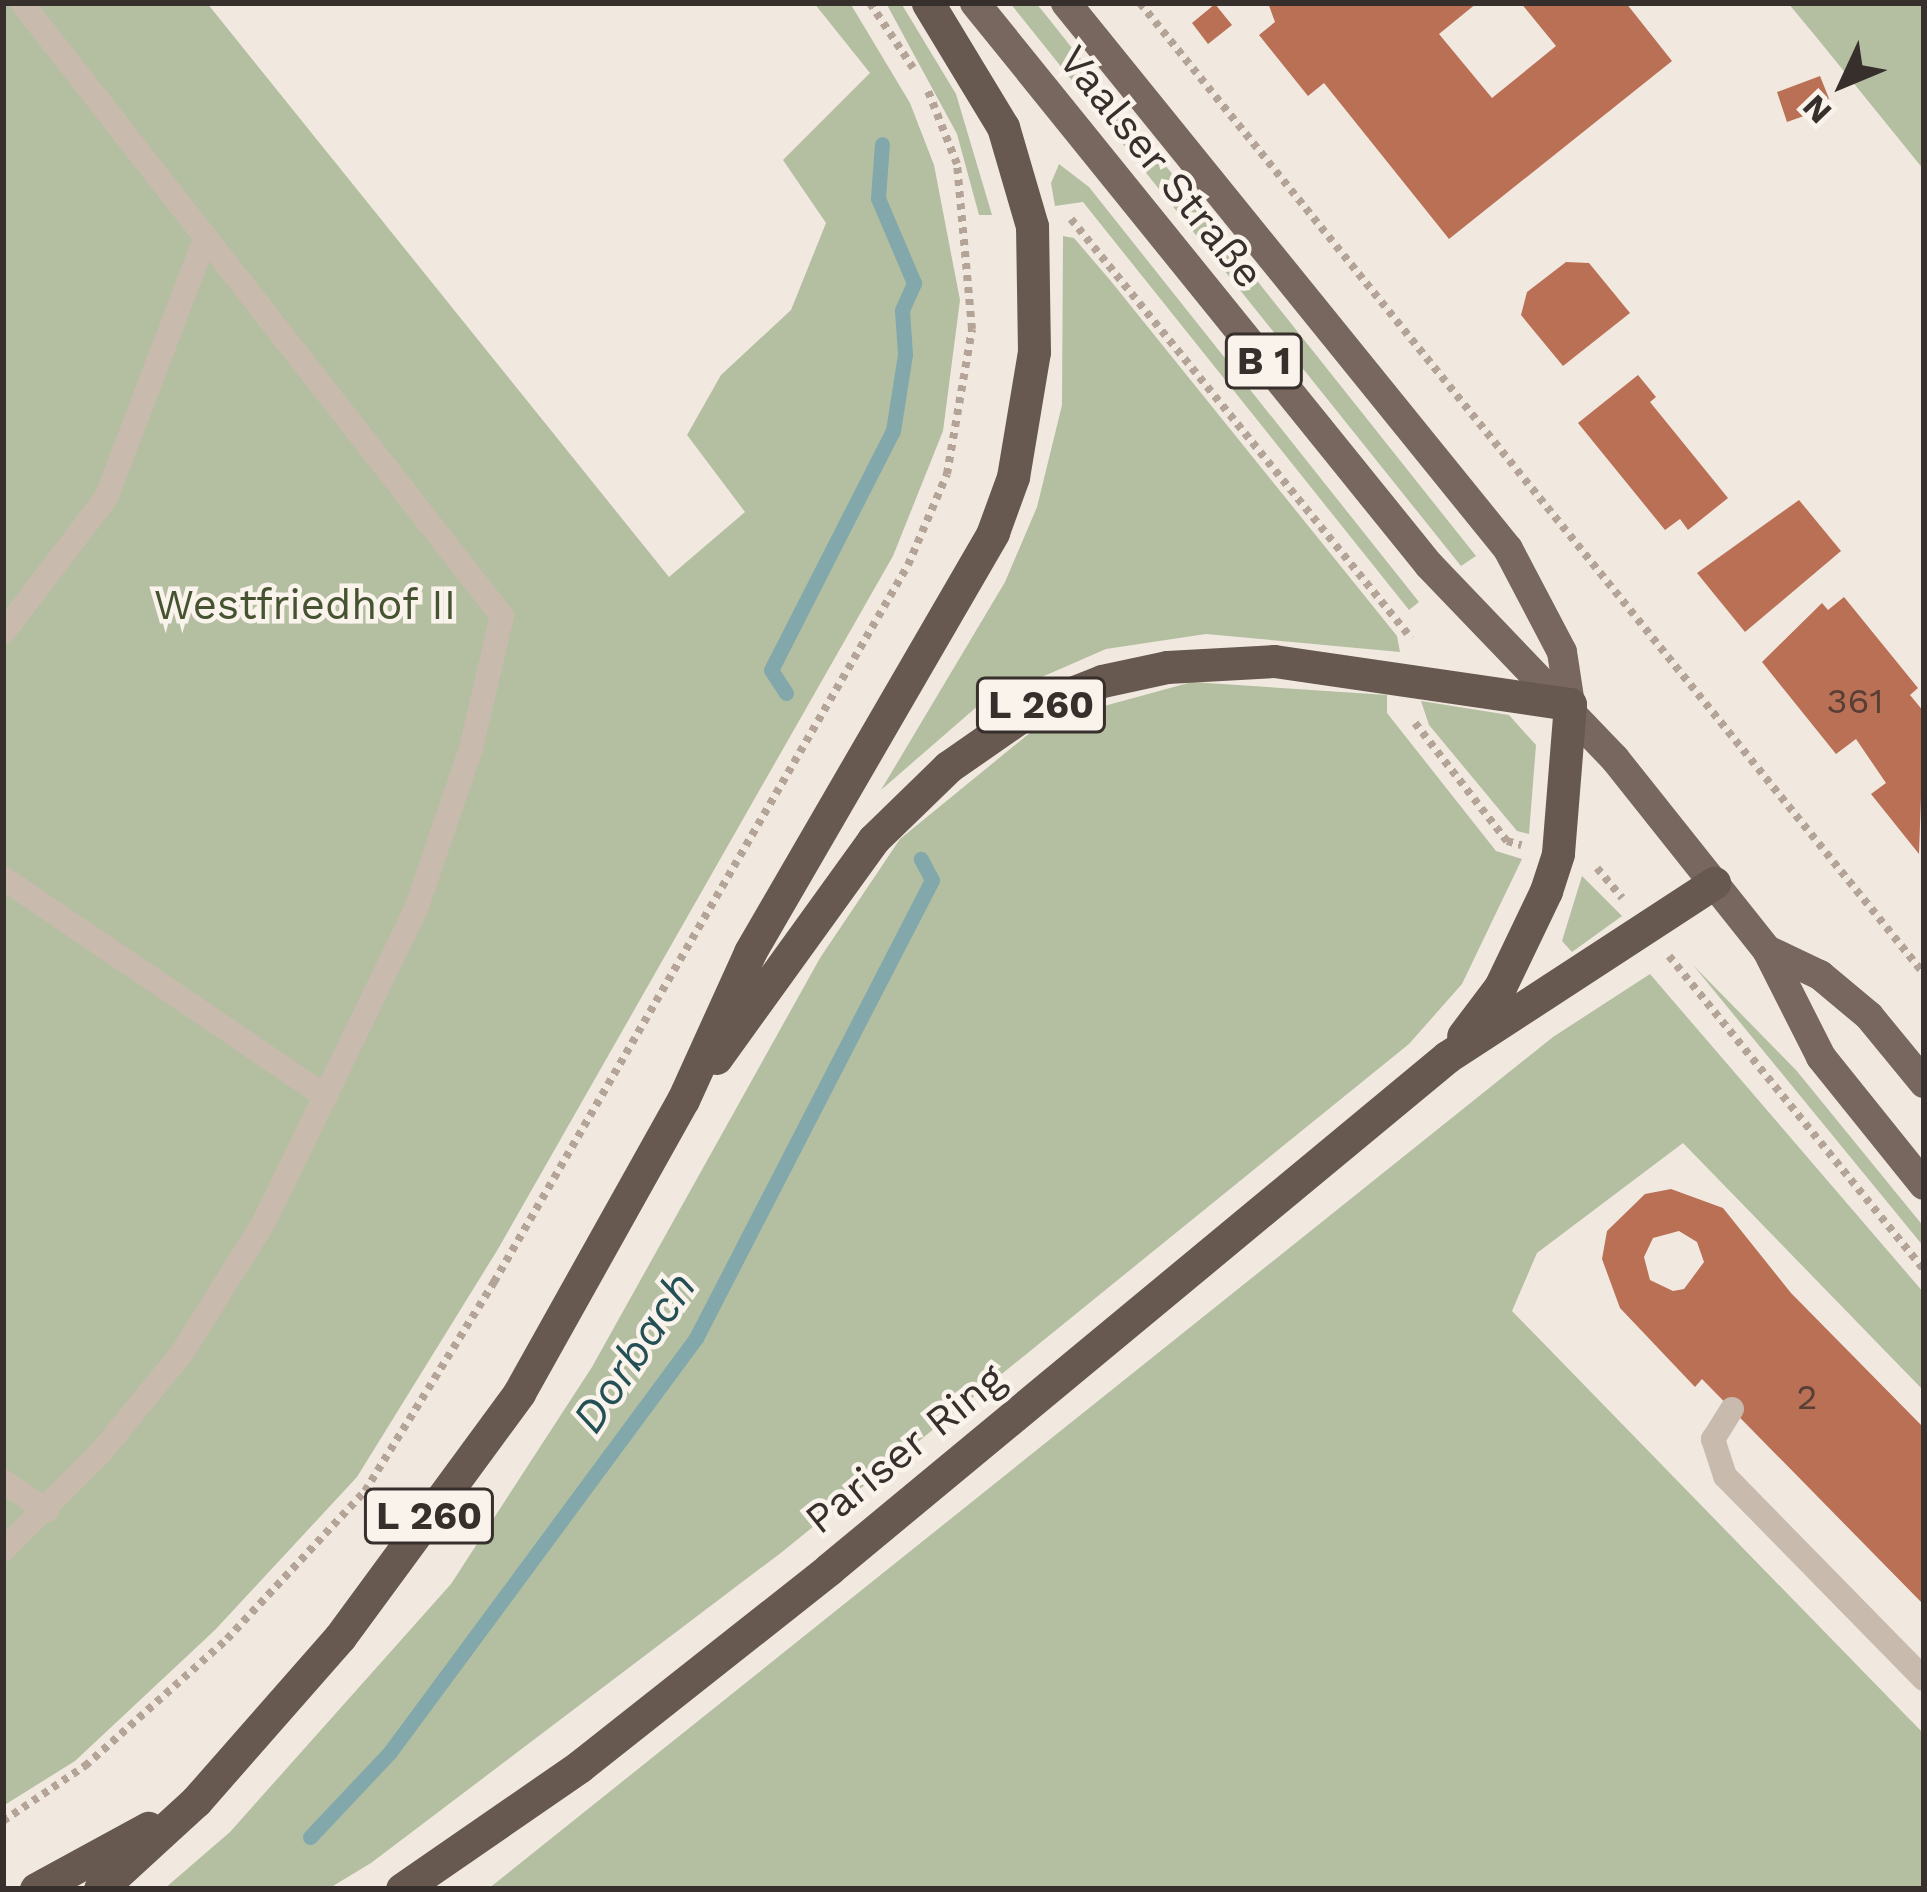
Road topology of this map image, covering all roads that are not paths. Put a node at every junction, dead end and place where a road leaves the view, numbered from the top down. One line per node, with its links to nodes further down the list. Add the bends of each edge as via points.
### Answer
1 (22, 3): 5 (lane)
2 (928, 3): 14 (highway, L 260, via 1003,128 1028,202 1034,352 1013,477 962,594 750,952)
3 (976, 3): 7 (main road, Vaalser Straße / B 1, via 1429,565 1485,629)
4 (1066, 3): 7 (main road, Vaalser Straße / B 1, via 1508,549 1562,652)
5 (204, 242): 6 (lane, via 106,498); 13 (lane, via 502,616 471,748 416,909)
6 (3, 633)
7 (1570, 704): 9 (main road, Vaalser Straße / B 1); 11 (highway, via 1558,854 1546,891 1500,987); 14 (highway, L 260, via 1274,662 1167,667 1033,708 948,766 873,840 787,969)
8 (3, 878): 13 (lane)
9 (1714, 883): 10 (main road, Vaalser Straße / B 1); 11 (highway)
10 (1767, 950): 12 (main road, Vaalser Straße / B 1, via 1820,975 1852,1002); 15 (main road, Vaalser Straße / B 1, via 1822,1057)
11 (1447, 1057): 24 (highway, Pariser Ring, via 812,1583 580,1766)
12 (1924, 1083)
13 (326, 1097): 18 (lane, via 264,1222 182,1353)
14 (682, 1100): 21 (highway, L 260, via 519,1393 340,1637)
15 (1924, 1185)
16 (1732, 1409): 20 (lane, via 1713,1438 1725,1476)
17 (3, 1481): 18 (lane)
18 (47, 1511): 19 (lane)
19 (3, 1550)
20 (1924, 1679)
21 (196, 1801): 22 (highway); 23 (highway, L 260)
22 (36, 1889)
23 (100, 1889)
24 (402, 1889)

